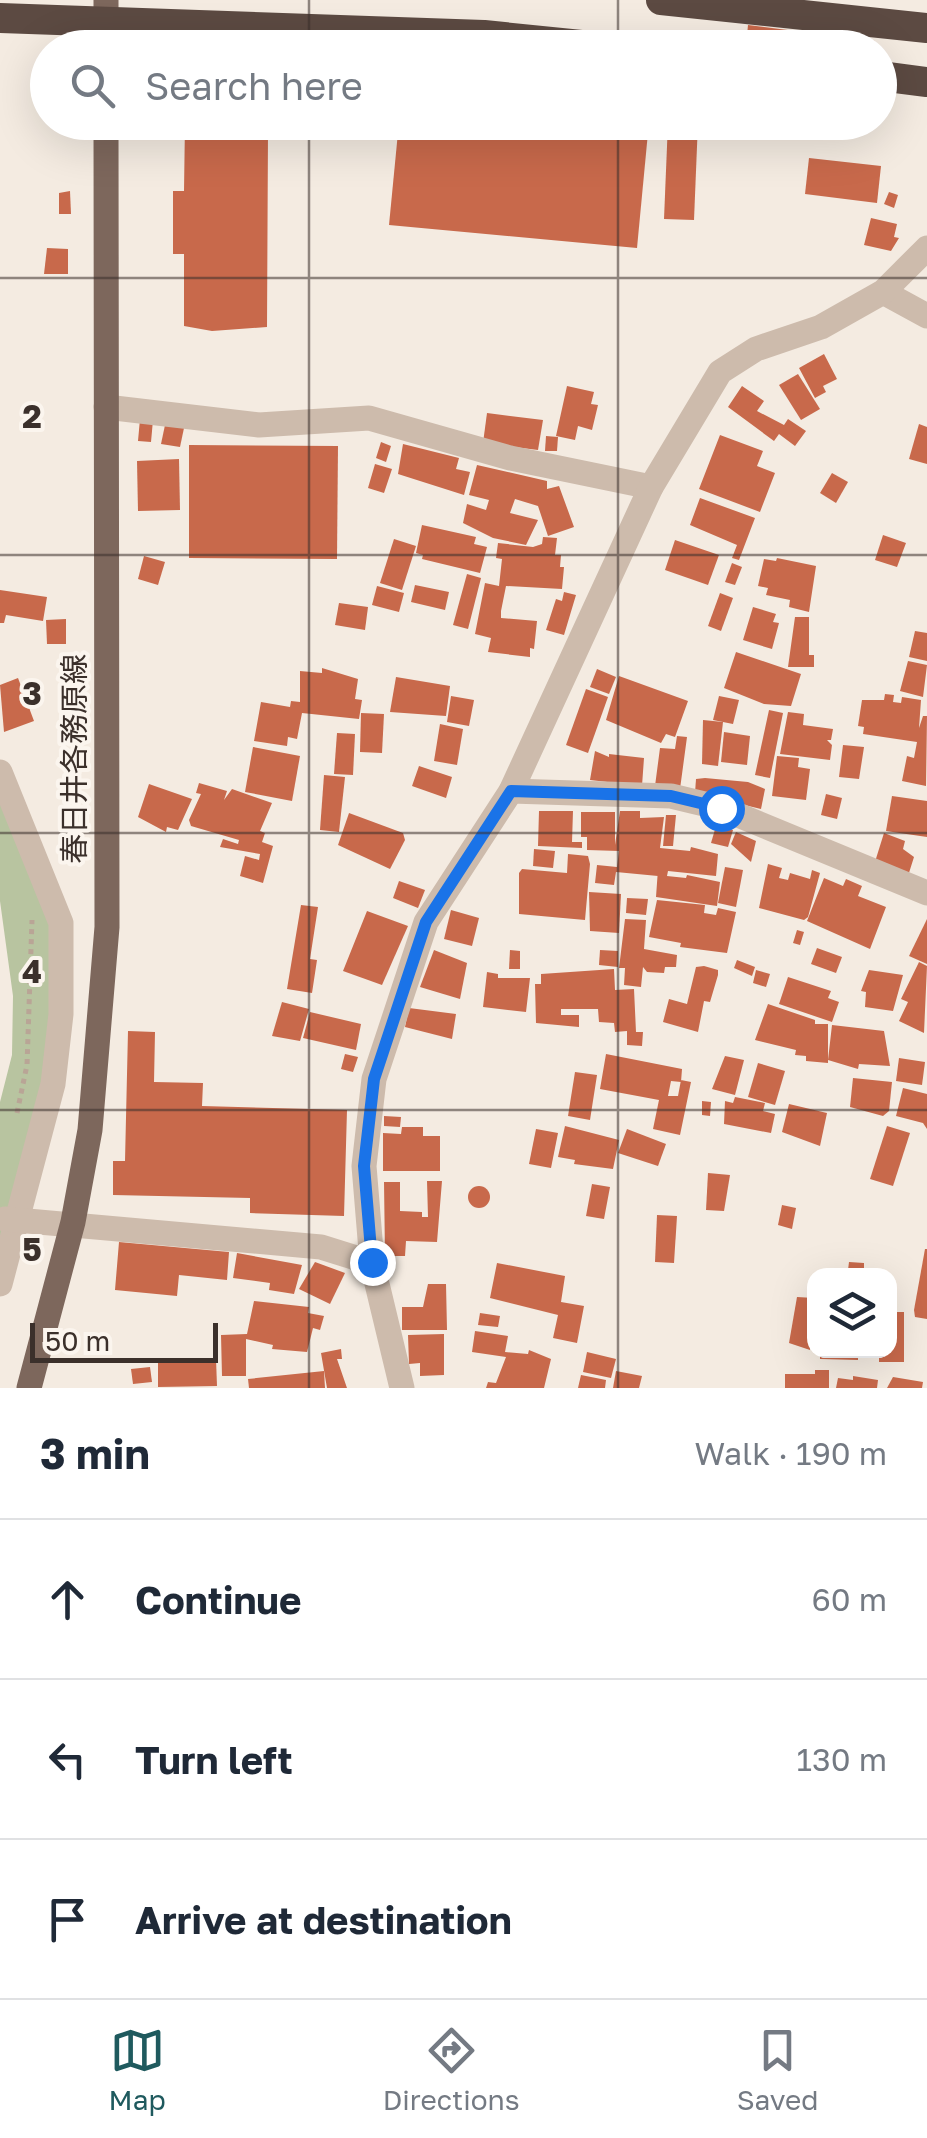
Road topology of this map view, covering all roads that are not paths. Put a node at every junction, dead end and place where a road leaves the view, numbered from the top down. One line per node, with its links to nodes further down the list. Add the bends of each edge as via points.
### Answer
1 (661, 0): 4 (highway)
2 (0, 18): 3 (highway)
3 (106, 22): 5 (highway)
4 (927, 28)
5 (339, 30)
6 (897, 78): 7 (highway)
7 (927, 82)
8 (106, 140): 12 (main road, 春日井各務原線)
9 (927, 248): 10 (street)
10 (883, 292): 11 (street); 13 (street, via 720,372)
11 (927, 316)
12 (106, 407): 13 (street, via 259,425 368,418 510,458); 18 (main road, 春日井各務原線, via 107,927 99,1058)
13 (651, 487): 15 (street)
14 (0, 772): 17 (street, via 61,923 62,1014 53,1084)
15 (511, 791): 16 (street, via 671,796 721,808); 19 (street, via 426,922 374,1079 364,1166)
16 (927, 892)
17 (9, 1219): 18 (street); 20 (street)
18 (74, 1222): 19 (street, via 322,1247); 21 (main road, 春日井各務原線)
19 (372, 1262): 22 (street)
20 (0, 1284)
21 (30, 1388)
22 (402, 1388)

